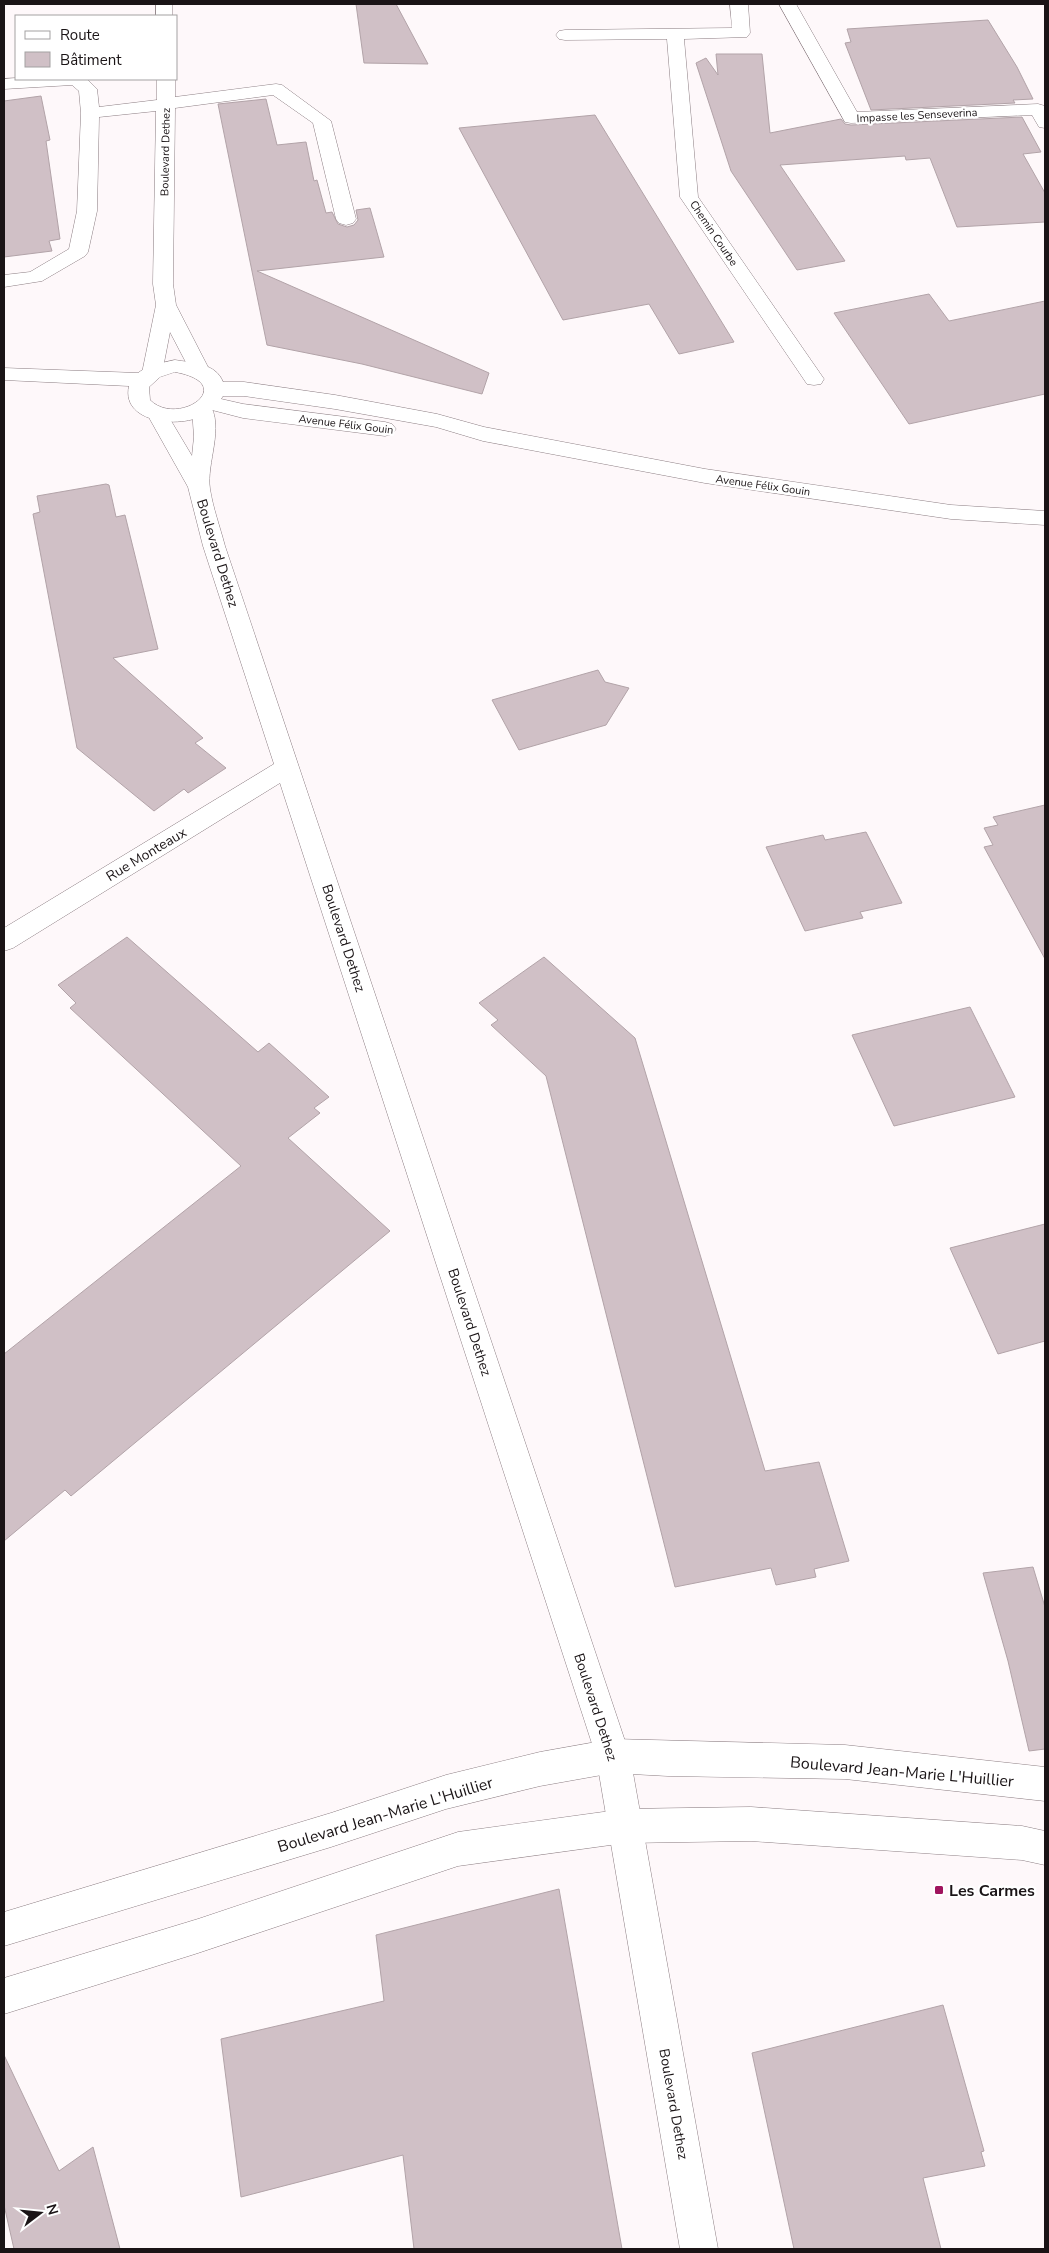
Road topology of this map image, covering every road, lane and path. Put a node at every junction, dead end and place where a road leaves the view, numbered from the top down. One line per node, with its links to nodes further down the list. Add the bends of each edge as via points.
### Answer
1 (739, 4): 3 (street, via 740,33)
2 (788, 4): 11 (street, Impasse les Senseverina, via 851,118 1038,109)
3 (675, 34): 4 (street); 17 (street, Chemin Courbe, via 689,197)
4 (565, 36)
5 (62, 80): 8 (street)
6 (77, 80): 10 (street, via 88,89)
7 (166, 80): 9 (street, Boulevard Dethez)
8 (4, 84)
9 (166, 104): 10 (street); 12 (street, via 276,89 322,121); 14 (street, Boulevard Dethez)
10 (90, 113): 13 (street, via 87,211 78,252 35,277)
11 (1045, 123)
12 (346, 220)
13 (4, 281)
14 (166, 305): 15 (street); 18 (street, Boulevard Dethez)
15 (199, 369): 18 (street, via 175,366); 19 (street, via 214,381)
16 (4, 374): 18 (street)
17 (814, 379)
18 (144, 383): 20 (street, via 140,403)
19 (209, 400): 20 (street, via 182,415); 21 (street, Boulevard Dethez); 22 (street, Avenue Félix Gouin, via 243,412 434,435 483,434 715,478 951,512)
20 (157, 414): 21 (street)
21 (199, 487): 23 (street, Boulevard Dethez, via 214,546)
22 (1045, 518)
23 (288, 768): 24 (street, Rue Monteaux); 25 (street, Boulevard Dethez)
24 (4, 941)
25 (613, 1756): 26 (street, Boulevard Jean-Marie L'Huillier, via 845,1762); 27 (street, Boulevard Dethez); 29 (street, Boulevard Jean-Marie L'Huillier, via 540,1769 446,1792)
26 (1045, 1784)
27 (625, 1826): 28 (street, via 752,1824); 30 (street, via 458,1849 198,1936); 31 (street, Boulevard Dethez)
28 (1045, 1848)
29 (4, 1929)
30 (4, 1996)
31 (699, 2249)

